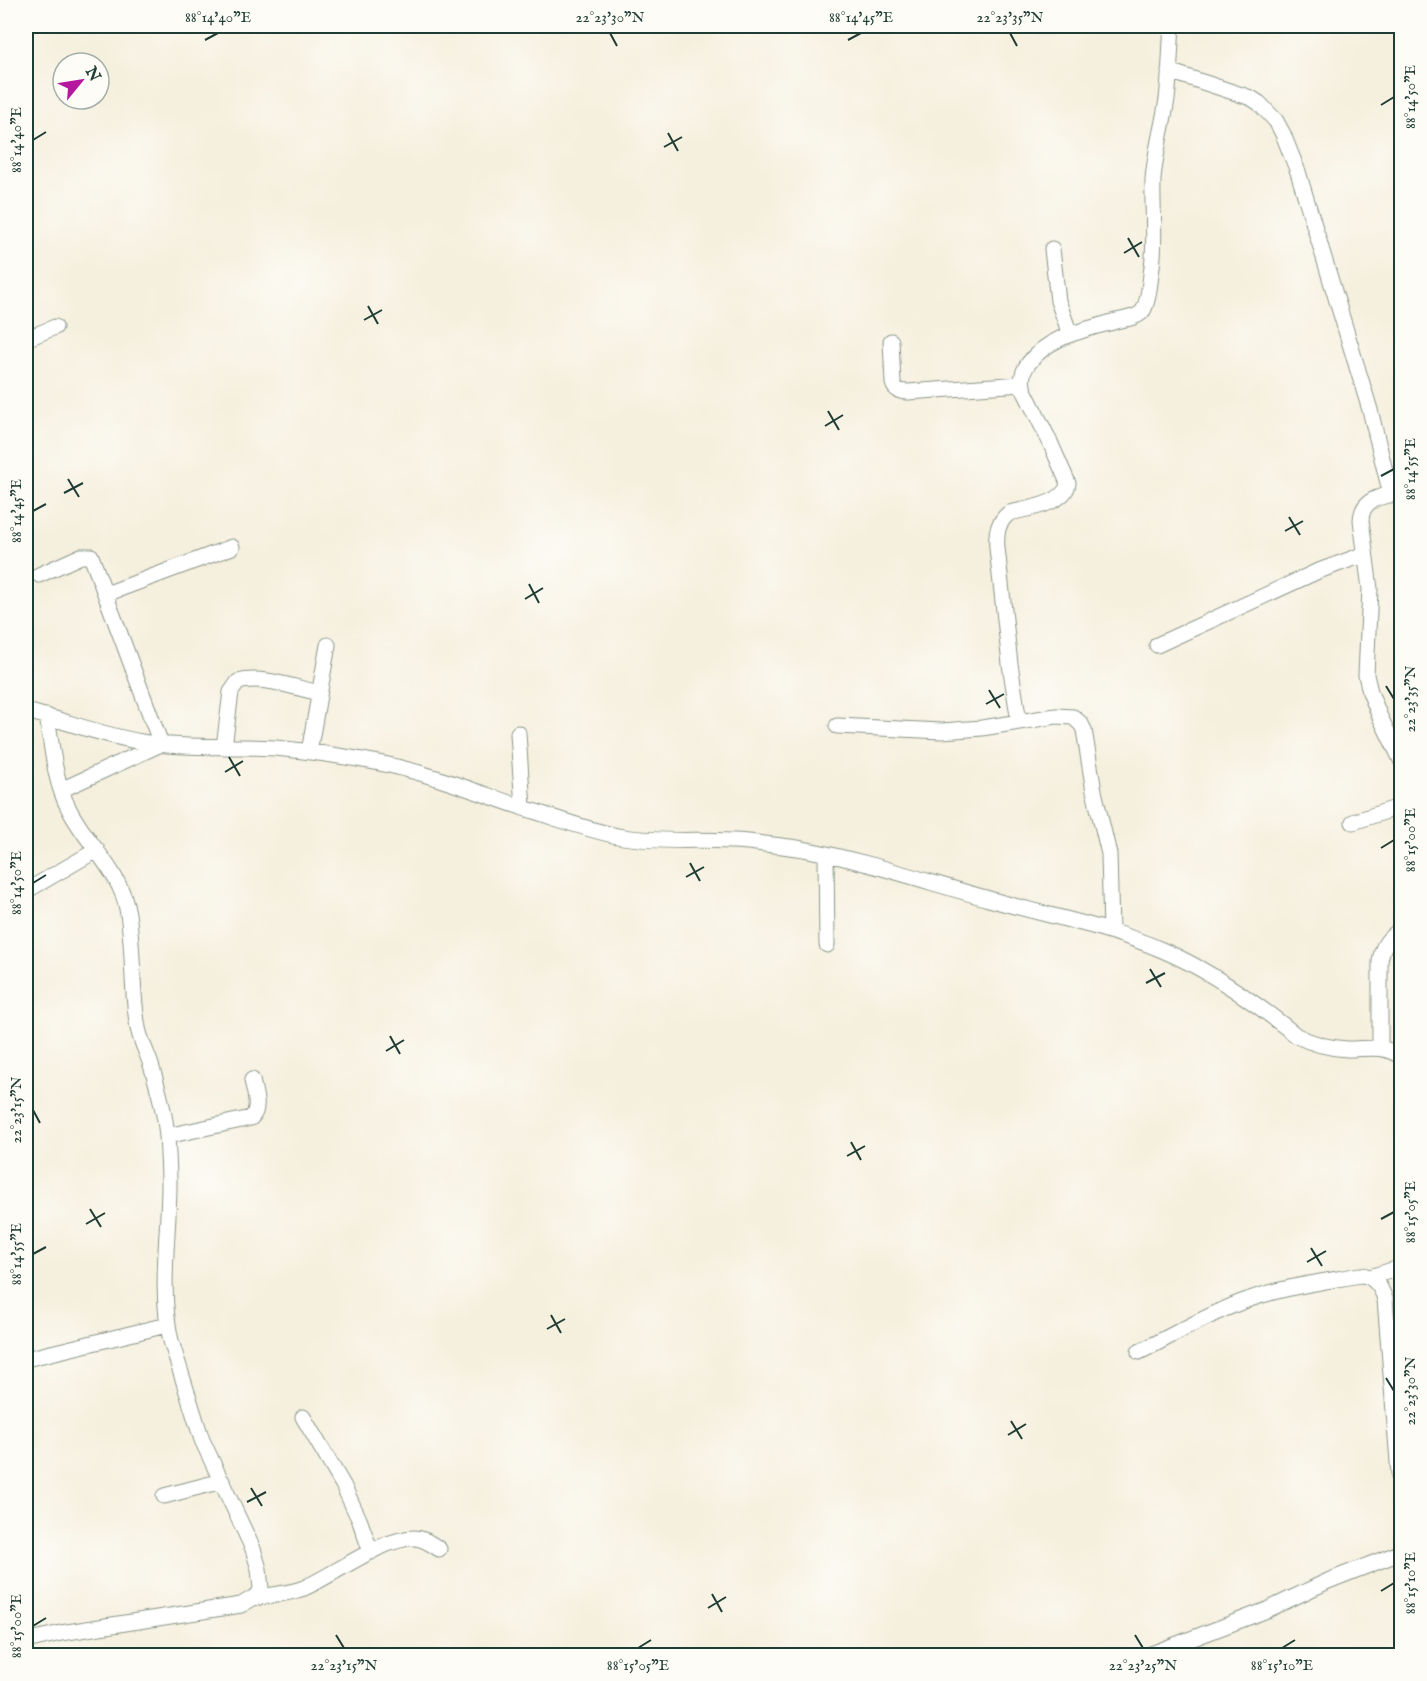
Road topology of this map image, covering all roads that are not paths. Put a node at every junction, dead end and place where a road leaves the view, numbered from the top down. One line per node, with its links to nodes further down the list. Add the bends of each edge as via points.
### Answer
1 (1172, 26): 2 (street)
2 (1169, 71): 5 (street, via 1157,144 1153,255 1143,311 1131,318); 9 (street, via 1251,98 1266,109 1283,134)
3 (1052, 249): 5 (street, via 1058,302)
4 (55, 327): 6 (street)
5 (1070, 334): 8 (street, via 1036,354 1025,368)
6 (26, 339)
7 (891, 341): 8 (street, via 893,383 899,392)
8 (1022, 384): 19 (street, via 1068,483 1059,498 1009,513 996,533)
9 (1396, 494): 11 (street, via 1372,500 1362,510)
10 (232, 547): 13 (street)
11 (1365, 554): 15 (street, via 1316,572); 25 (street, via 1370,589 1366,675)
12 (39, 575): 13 (street, via 88,555 93,558)
13 (106, 594): 22 (street)
14 (328, 645): 16 (street)
15 (1157, 645)
16 (319, 693): 23 (street, via 263,681 238,682 231,692); 24 (street)
17 (26, 711): 18 (street)
18 (47, 716): 22 (street); 26 (street)
19 (1019, 722): 20 (street, via 942,731); 34 (street, via 1065,716 1073,717 1084,730 1109,854)
20 (837, 726)
21 (518, 733): 28 (street)
22 (161, 744): 23 (street); 26 (street)
23 (224, 747): 24 (street)
24 (309, 752): 28 (street, via 430,775)
25 (1401, 762)
26 (61, 790): 30 (street, via 68,808)
27 (1401, 806): 29 (street)
28 (523, 808): 31 (street, via 627,837 750,842)
29 (1353, 822)
30 (97, 850): 32 (street); 39 (street, via 121,889 129,915 138,1029 158,1089)
31 (826, 854): 34 (street); 35 (street)
32 (26, 891)
33 (1401, 928): 36 (street, via 1381,949)
34 (1111, 931): 36 (street, via 1182,958 1306,1040 1346,1049)
35 (827, 945)
36 (1380, 1047): 37 (street)
37 (1401, 1057)
38 (252, 1080): 39 (street, via 257,1107 251,1118)
39 (167, 1136): 42 (street)
40 (1401, 1267): 41 (street)
41 (1370, 1277): 43 (street, via 1360,1275 1246,1300); 48 (street, via 1385,1299)
42 (167, 1325): 44 (street); 46 (street, via 202,1440)
43 (1139, 1352)
44 (26, 1359)
45 (303, 1417): 50 (street, via 343,1485)
46 (222, 1480): 47 (street); 52 (street, via 259,1569 261,1589)
47 (164, 1496)
48 (1401, 1512)
49 (439, 1549): 50 (street, via 426,1540 414,1538)
50 (371, 1552): 52 (street, via 305,1587)
51 (1401, 1552): 54 (street, via 1267,1610)
52 (254, 1598): 53 (street, via 241,1605)
53 (26, 1641)
54 (1146, 1656)

